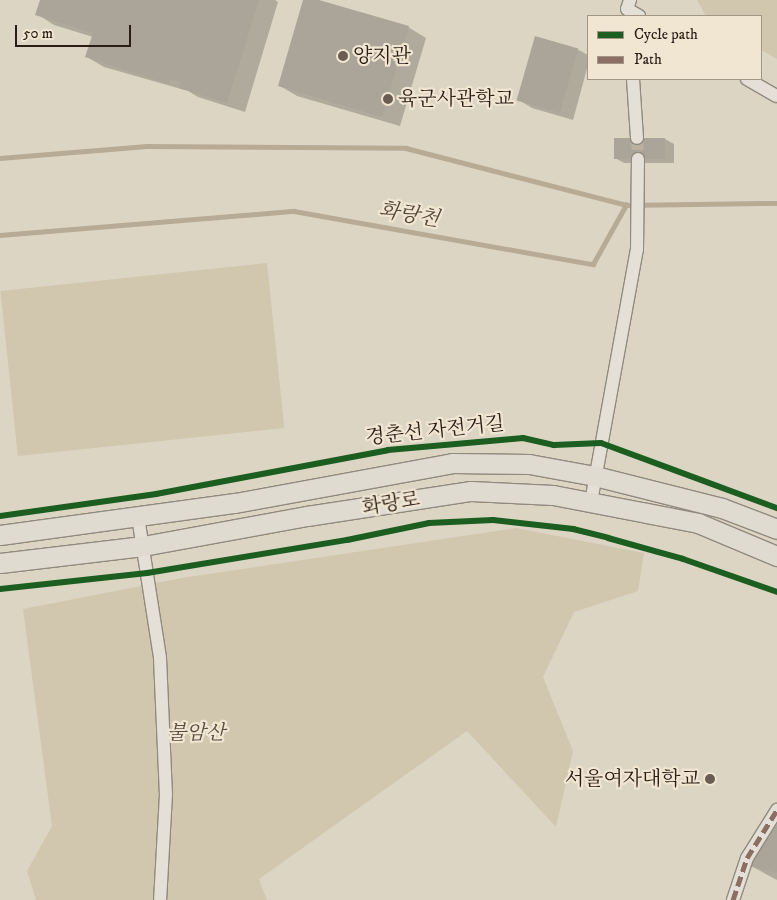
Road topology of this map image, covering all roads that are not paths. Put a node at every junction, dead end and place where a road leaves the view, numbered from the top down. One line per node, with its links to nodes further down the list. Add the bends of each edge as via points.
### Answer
1 (633, 80): 4 (street)
2 (749, 80): 3 (street)
3 (777, 96)
4 (637, 138)
5 (638, 160): 6 (street, via 637,250)
6 (595, 476): 7 (street); 8 (main road, 화랑로, via 529,464 452,464); 9 (main road, 화랑로, via 722,508)
7 (591, 502): 11 (main road, 화랑로, via 554,495 471,491); 12 (main road, 화랑로, via 698,524)
8 (138, 517): 10 (main road, 화랑로); 11 (street)
9 (777, 529)
10 (0, 535)
11 (143, 546): 13 (main road, 화랑로); 15 (street, via 160,658 166,794)
12 (777, 556)
13 (0, 563)
14 (777, 810): 16 (street, via 746,858)
15 (160, 900)
16 (733, 900)

